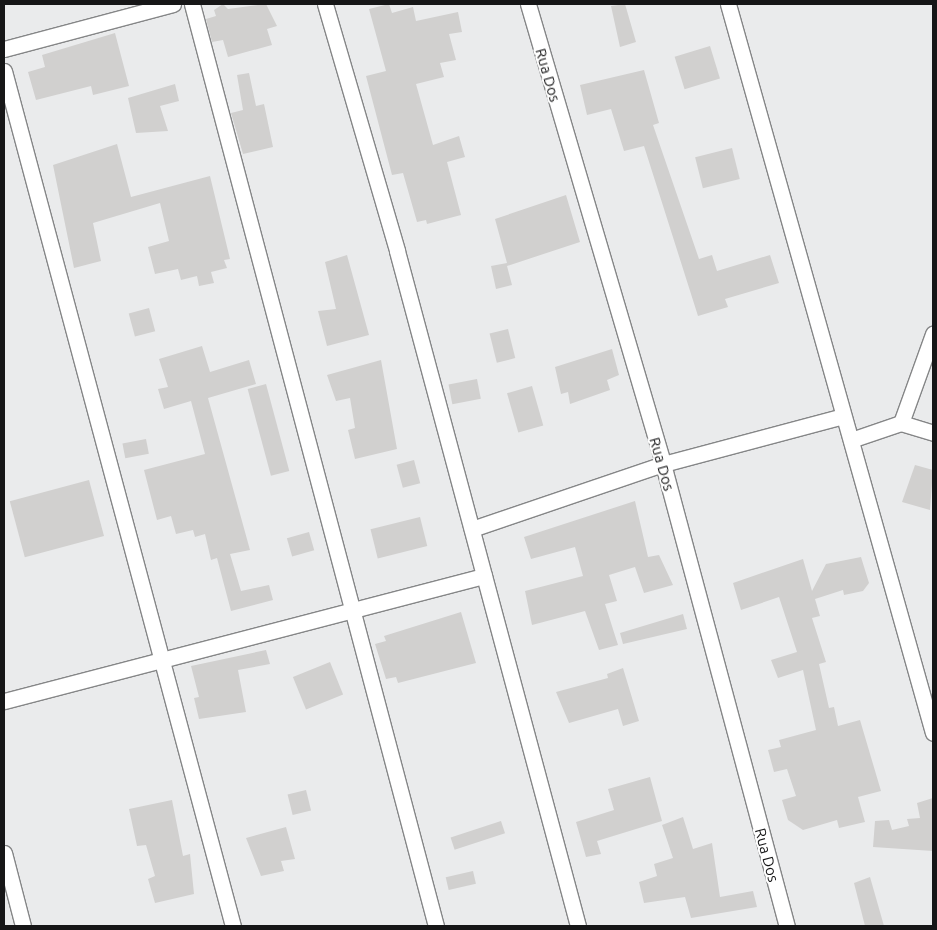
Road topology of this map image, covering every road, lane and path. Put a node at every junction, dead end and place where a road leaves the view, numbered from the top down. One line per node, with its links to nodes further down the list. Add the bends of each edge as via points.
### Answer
1 (173, 4): 6 (street)
2 (192, 4): 17 (street)
3 (325, 4): 15 (street)
4 (528, 4): 14 (street, Rua Dos)
5 (728, 4): 10 (street)
6 (128, 9): 7 (street)
7 (4, 49)
8 (4, 71): 18 (street)
9 (933, 334): 11 (street)
10 (843, 416): 13 (street); 14 (street)
11 (901, 423): 12 (street); 13 (street)
12 (933, 433)
13 (851, 440): 20 (street)
14 (663, 464): 15 (street); 26 (street, Rua Dos)
15 (472, 529): 16 (street)
16 (484, 576): 17 (street); 25 (street)
17 (352, 610): 18 (street); 24 (street)
18 (164, 661): 19 (street); 23 (street)
19 (4, 700)
20 (933, 733)
21 (4, 853): 22 (street)
22 (23, 926)
23 (233, 926)
24 (436, 926)
25 (578, 926)
26 (787, 926)

